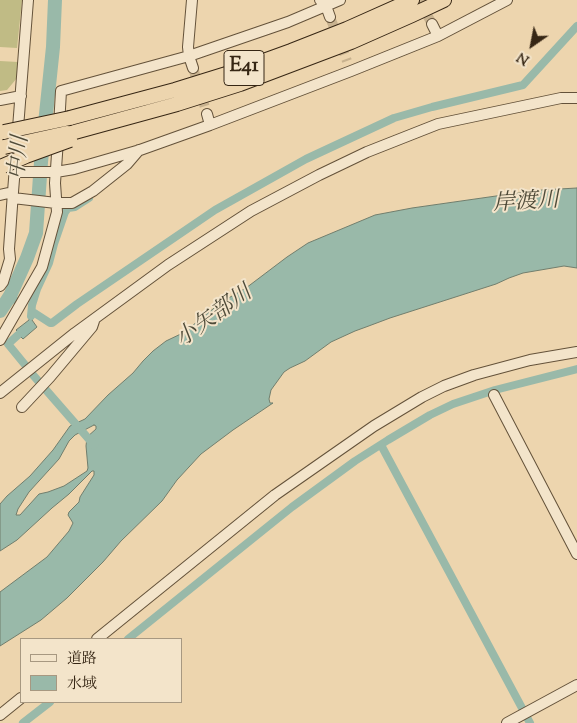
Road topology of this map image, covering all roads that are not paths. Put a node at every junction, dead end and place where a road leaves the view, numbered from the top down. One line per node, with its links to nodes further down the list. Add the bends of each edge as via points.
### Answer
1 (28, 0): 13 (street)
2 (192, 0): 11 (street)
3 (340, 0): 7 (street)
4 (412, 0): 18 (highway, E41, bridge, via 347,29 241,69 70,118)
5 (444, 0): 19 (highway, E41, via 351,42 240,84 146,118)
6 (507, 0): 10 (street)
7 (323, 3): 8 (street); 11 (street, via 288,22)
8 (330, 17)
9 (432, 24): 10 (street)
10 (438, 36): 17 (street, via 349,66)
11 (189, 56): 12 (street); 23 (street, via 61,91)
12 (193, 68)
13 (21, 96): 15 (street); 22 (street)
14 (577, 98): 30 (street, via 561,98 438,124 367,152 250,211)
15 (0, 100)
16 (206, 114): 17 (street)
17 (210, 125): 21 (street)
18 (1, 132)
19 (70, 136): 20 (highway, bridge); 22 (highway, bridge)
20 (2, 148)
21 (140, 150): 23 (street); 26 (street, via 93,190 72,203)
22 (6, 169): 23 (street); 25 (street)
23 (54, 172): 26 (street)
24 (0, 195): 25 (street)
25 (13, 195): 26 (street, via 32,201); 27 (street)
26 (52, 202): 31 (street, via 57,212 42,267)
27 (10, 259): 28 (street); 29 (street)
28 (0, 265)
29 (0, 286)
30 (96, 318): 33 (street); 35 (street, via 92,327)
31 (0, 340)
32 (577, 352): 37 (street, via 474,375 422,397 275,494)
33 (0, 393)
34 (494, 396): 36 (street)
35 (22, 407)
36 (577, 554)
37 (98, 638)
38 (577, 686): 41 (street)
39 (20, 699): 40 (street)
40 (0, 715)
41 (507, 723)

